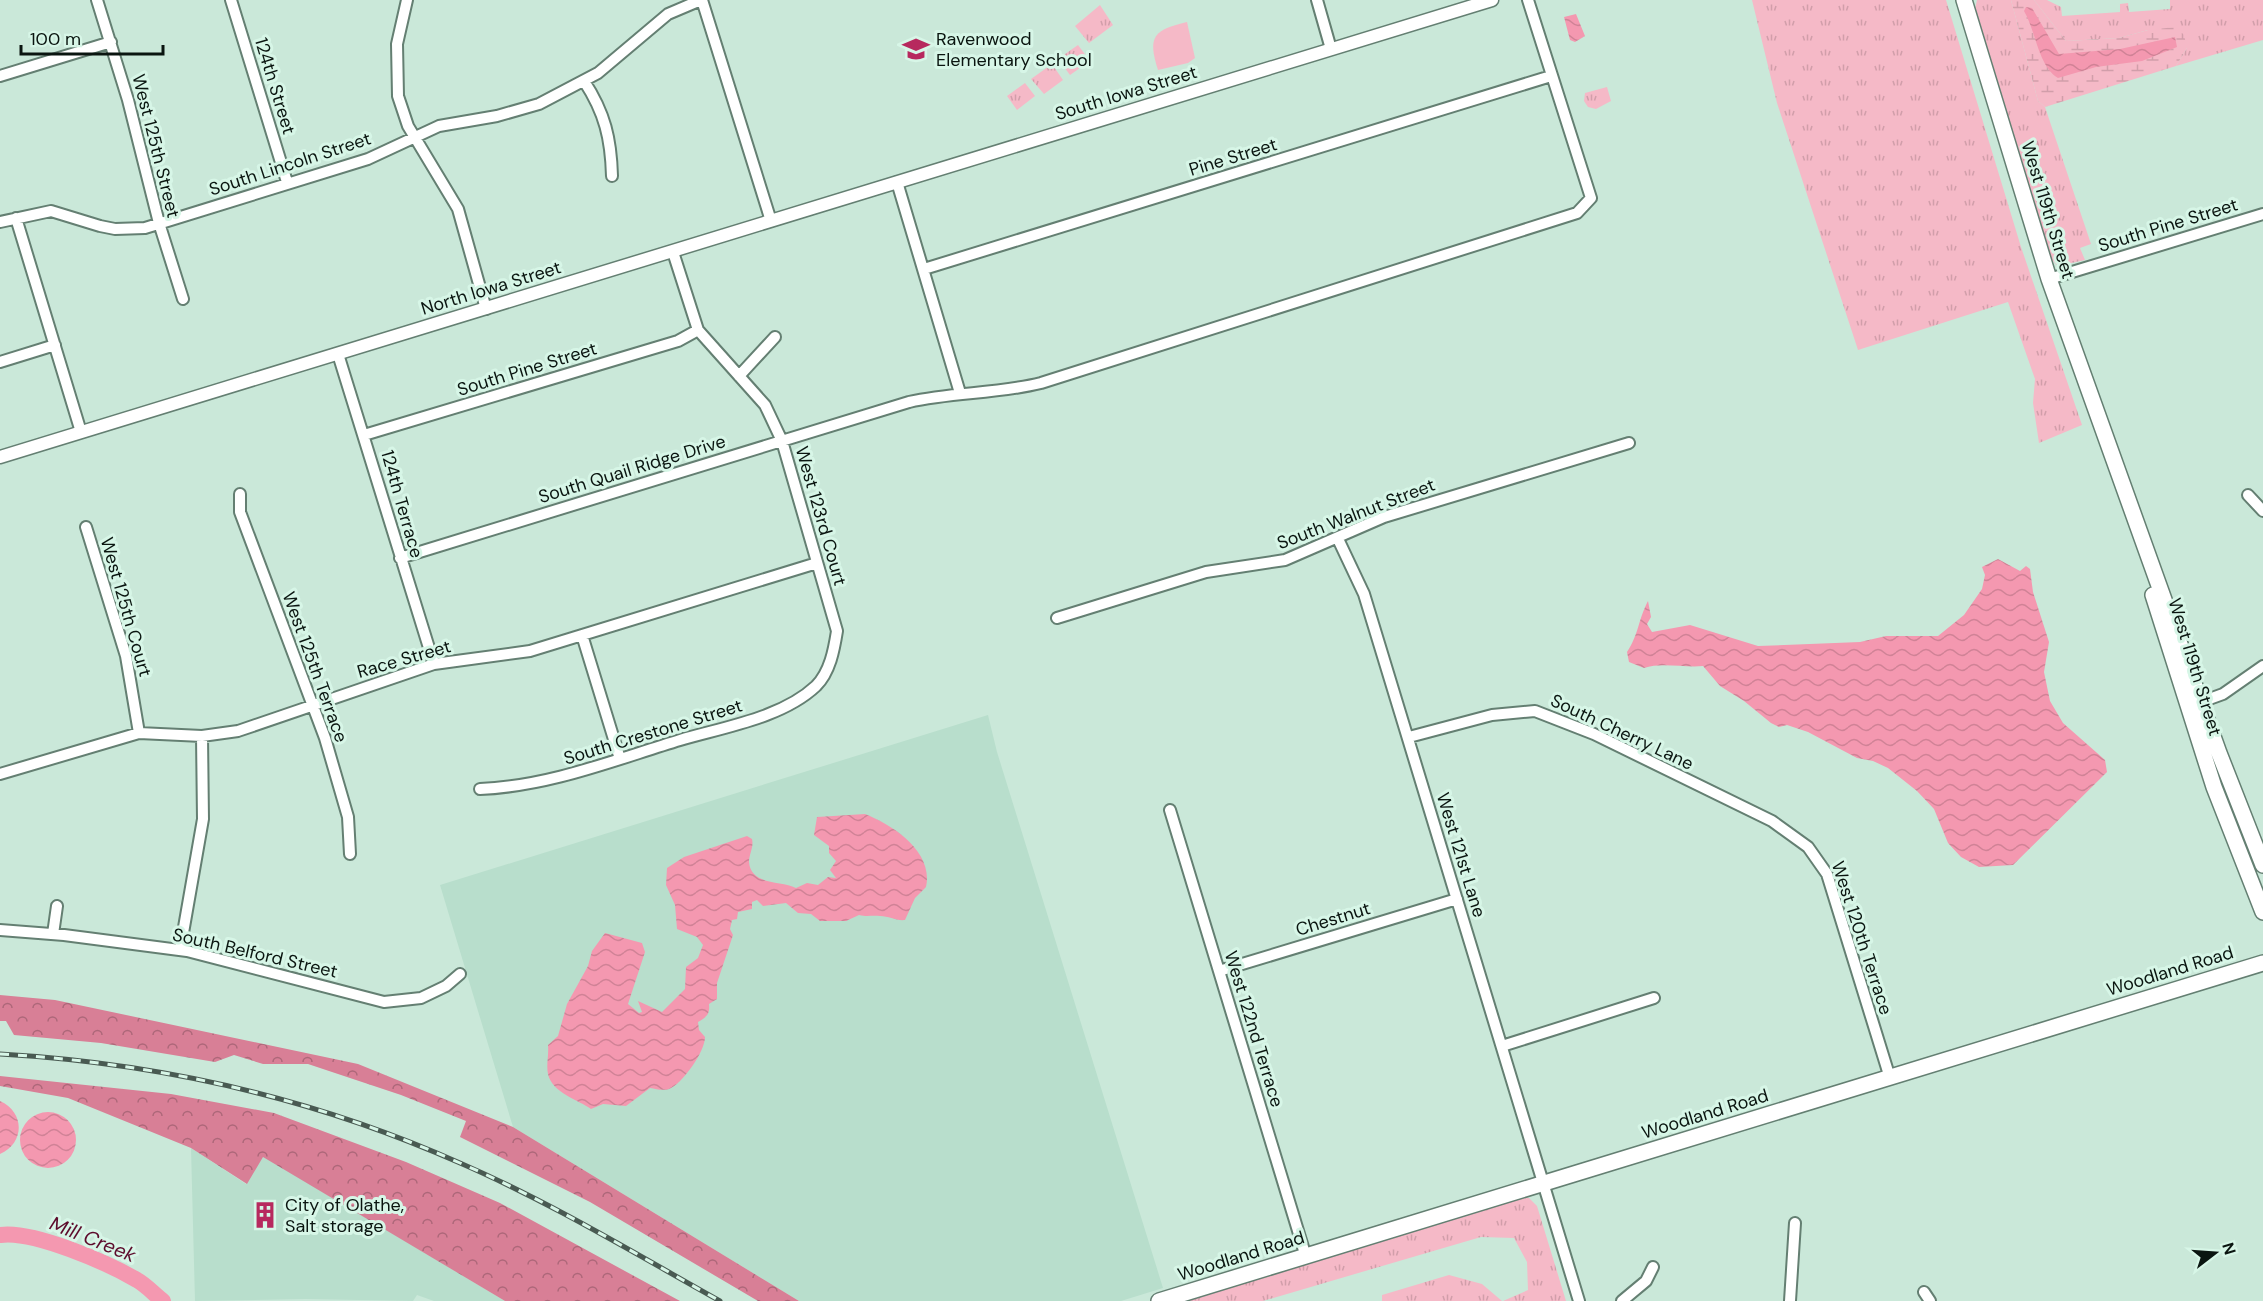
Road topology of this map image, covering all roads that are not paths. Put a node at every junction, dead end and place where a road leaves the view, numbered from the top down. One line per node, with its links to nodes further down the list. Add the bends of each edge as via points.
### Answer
1 (97, 0): 9 (street, West 125th Street)
2 (231, 0): 16 (street, 124th Street)
3 (406, 0): 14 (street, via 397,44 397,78 401,105)
4 (702, 0): 13 (street, South Lincoln Street, via 668,14 609,65); 20 (street)
5 (1317, 0): 10 (street)
6 (1491, 0): 10 (street, South Iowa Street)
7 (1528, 0): 12 (street)
8 (1964, 0): 25 (main road, West 119th Street)
9 (111, 42): 11 (street); 22 (street, West 125th Street)
10 (1331, 50): 17 (street, South Iowa Street)
11 (0, 76)
12 (1551, 76): 24 (street, Pine Street); 34 (street, South Quail Ridge Drive, via 1591,198 1577,213 1041,383 995,392)
13 (584, 81): 14 (street, South Lincoln Street, via 516,112 452,122); 15 (street, via 607,126)
14 (414, 136): 16 (street, South Lincoln Street, via 368,159); 27 (street, via 458,208)
15 (612, 176)
16 (287, 182): 22 (street, South Lincoln Street)
17 (897, 182): 20 (street, South Iowa Street); 24 (street)
18 (2263, 213): 25 (street, South Pine Street)
19 (16, 218): 21 (street, South Lincoln Street); 22 (street, South Lincoln Street, via 51,211 116,229 145,228); 30 (street)
20 (771, 221): 23 (street, North Iowa Street)
21 (0, 222)
22 (159, 223): 26 (street, West 125th Street)
23 (673, 252): 27 (street, North Iowa Street); 28 (street, West 123rd Court)
24 (924, 269): 34 (street)
25 (2049, 279): 35 (main road, West 119th Street)
26 (183, 299)
27 (486, 309): 31 (street, North Iowa Street)
28 (698, 330): 33 (street, West 123rd Court); 37 (street, South Pine Street, via 678,340)
29 (775, 337): 33 (street)
30 (55, 345): 32 (street); 36 (street)
31 (338, 354): 36 (street, North Iowa Street); 37 (street, 124th Terrace)
32 (0, 362)
33 (739, 376): 38 (street, West 123rd Court, via 765,405)
34 (960, 393): 38 (street, South Quail Ridge Drive, via 873,412)
35 (2103, 429): 53 (main road, West 119th Street); 67 (main road, West 119th Street, via 2187,708)
36 (81, 432): 40 (street, North Iowa Street)
37 (364, 435): 46 (street, 124th Terrace)
38 (782, 441): 46 (street, South Quail Ridge Drive); 47 (street, West 123rd Court)
39 (1629, 442): 45 (street, South Walnut Street, via 1384,517)
40 (0, 457)
41 (240, 494): 54 (street, West 125th Terrace, via 240,512)
42 (2248, 495): 43 (street)
43 (2263, 511)
44 (86, 527): 55 (street, West 125th Court, via 126,656)
45 (1338, 538): 48 (street, South Walnut Street, via 1285,560 1206,572); 57 (street, West 121st Lane, via 1364,594)
46 (400, 558): 50 (street, 124th Terrace)
47 (817, 563): 49 (street, Race Street); 52 (street, West 123rd Court, via 837,631)
48 (1057, 618)
49 (582, 635): 50 (street, Race Street, via 521,653); 58 (street)
50 (434, 664): 54 (street, Race Street)
51 (2263, 666): 53 (street, via 2223,694)
52 (824, 676): 58 (street, South Crestone Street, via 799,699 762,715)
53 (2201, 702): 64 (main road, West 119th Street)
54 (312, 705): 56 (street, Race Street, via 238,731); 63 (street, West 125th Terrace, via 348,817)
55 (139, 733): 56 (street, Race Street); 59 (street, Race Street)
56 (202, 736): 70 (street, via 203,819)
57 (1409, 737): 61 (street, South Cherry Lane, via 1492,715 1535,711 1594,734); 65 (street, West 121st Lane)
58 (620, 759): 60 (street, South Crestone Street, via 512,788)
59 (0, 774)
60 (480, 789)
61 (1746, 809): 76 (street, West 120th Terrace, via 1794,835 1827,874)
62 (1170, 810): 72 (street, West 122nd Terrace)
63 (350, 854)
64 (2263, 866)
65 (1457, 899): 72 (street, Chestnut); 75 (street, West 121st Lane)
66 (57, 906): 69 (street)
67 (2263, 912)
68 (0, 930): 69 (street, South Belford Street)
69 (53, 934): 70 (street, South Belford Street)
70 (180, 950): 73 (street, South Belford Street, via 384,1002 421,998)
71 (2263, 963): 76 (main road, Woodland Road)
72 (1219, 971): 79 (street, West 122nd Terrace)
73 (460, 974)
74 (1654, 998): 75 (street)
75 (1502, 1046): 77 (street, West 121st Lane)
76 (1890, 1078): 77 (main road, Woodland Road)
77 (1545, 1184): 79 (main road, Woodland Road); 82 (street, West 121st Lane)
78 (1795, 1223): 84 (street)
79 (1306, 1257): 81 (main road, Woodland Road)
80 (1653, 1267): 83 (street, via 1646,1281)
81 (1159, 1301)
82 (1579, 1301)
83 (1622, 1301)
84 (1790, 1301)

